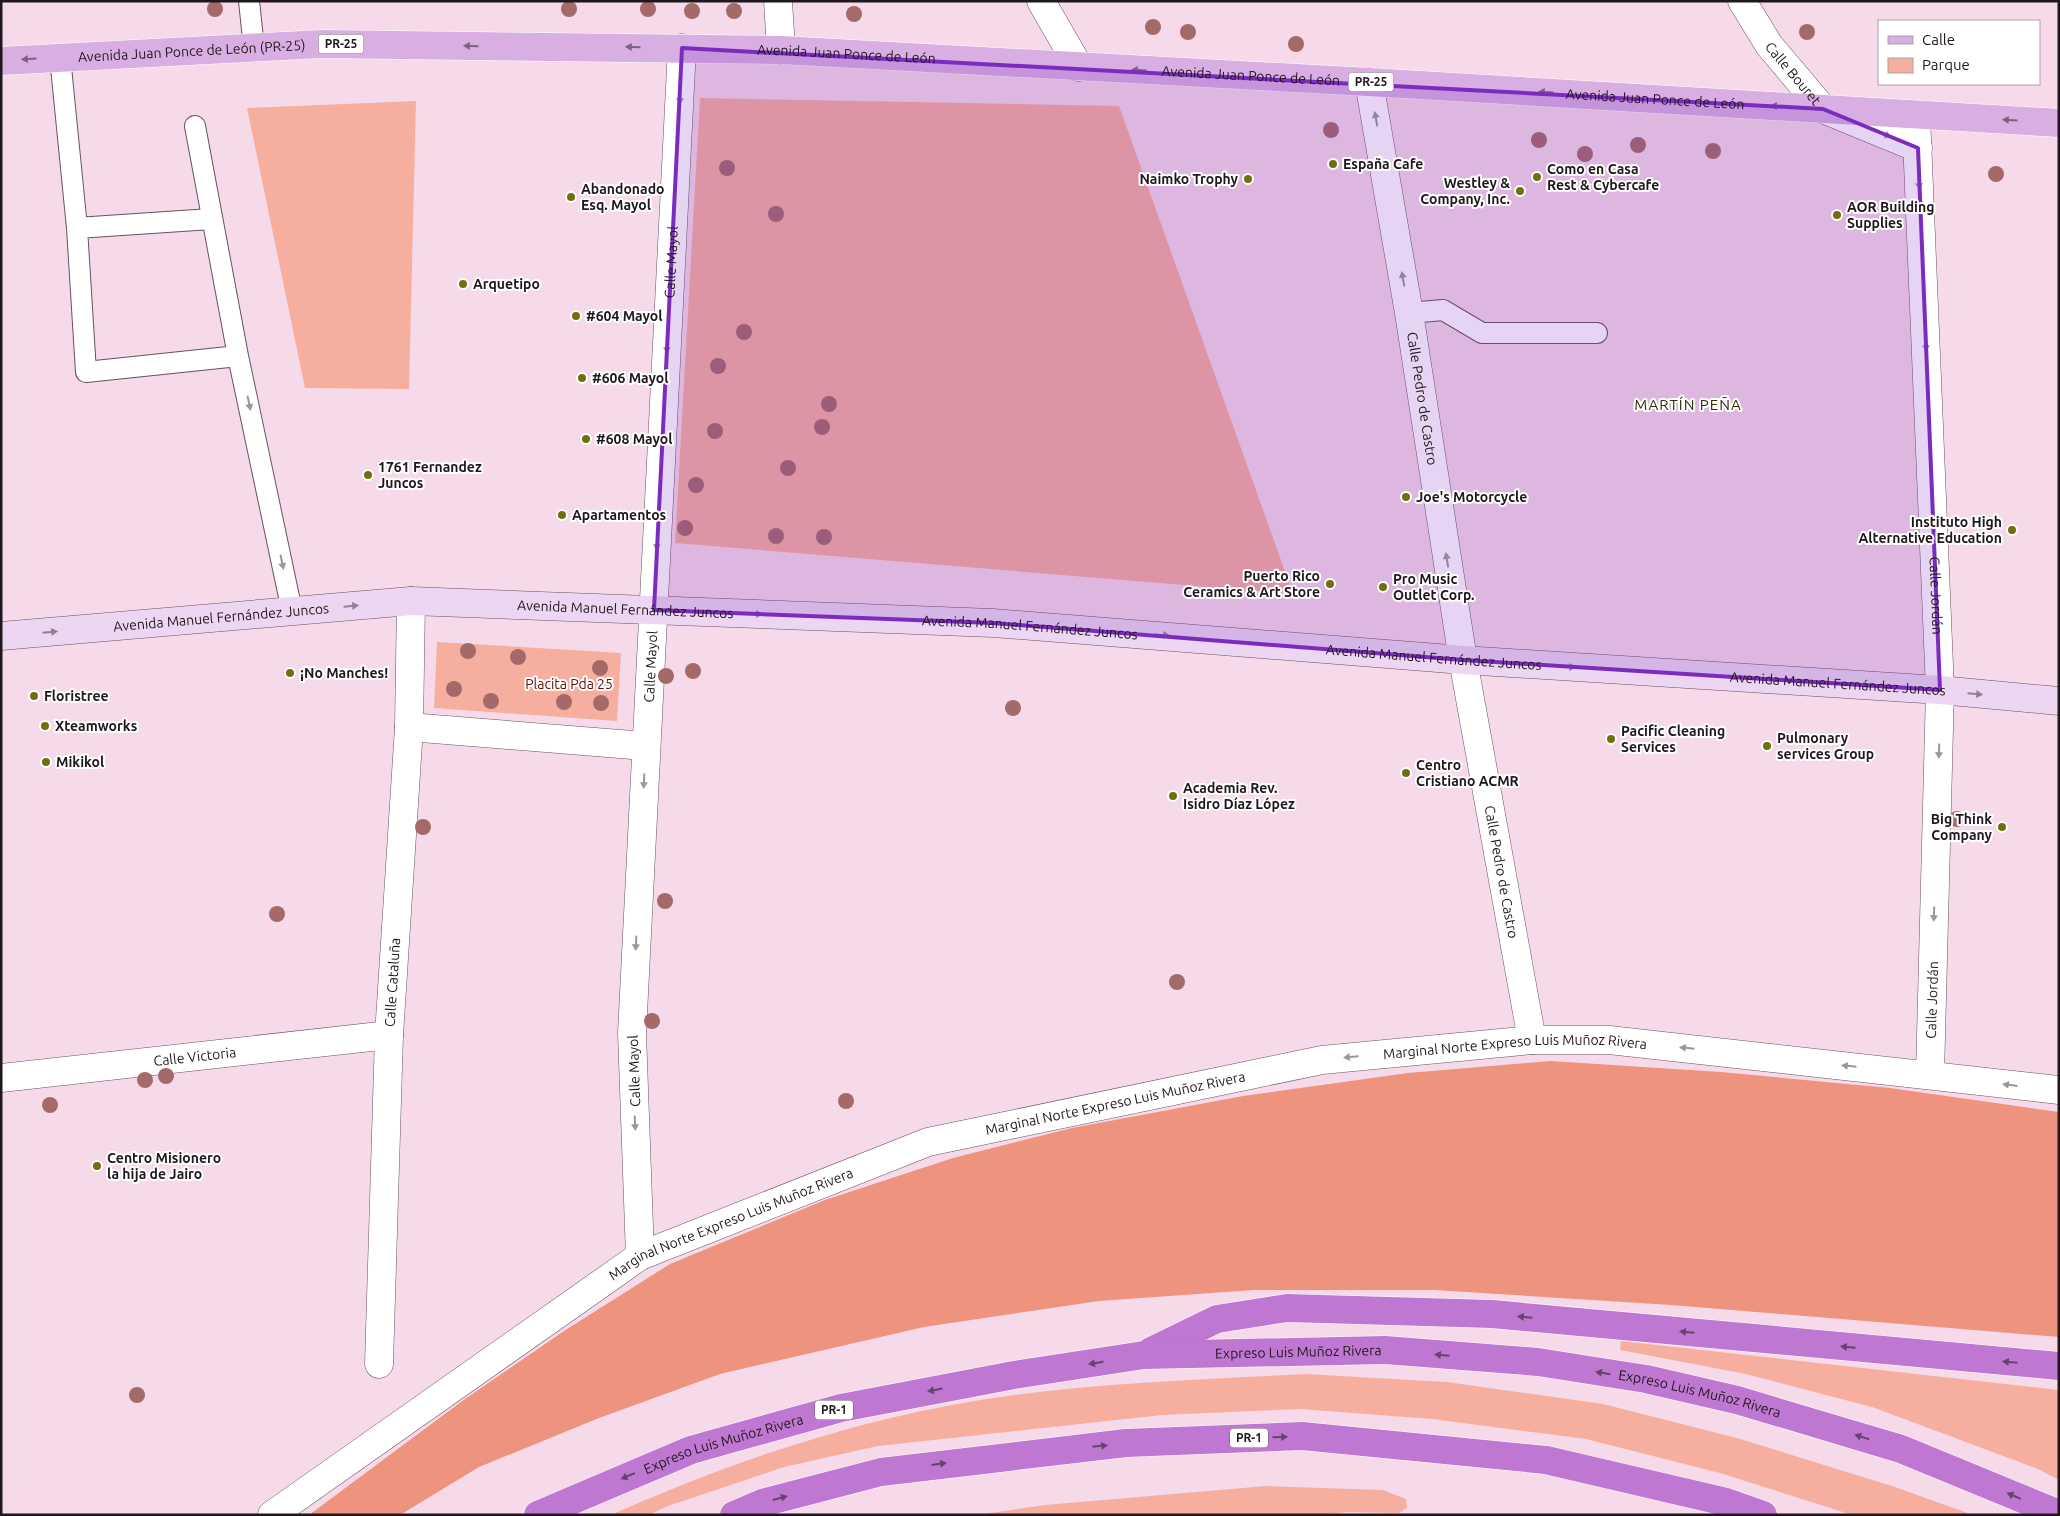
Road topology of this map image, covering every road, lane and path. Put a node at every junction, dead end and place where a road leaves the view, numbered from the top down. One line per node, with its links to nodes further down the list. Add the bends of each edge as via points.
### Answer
1 (249, 1): 5 (lane)
2 (778, 1): 7 (street)
3 (1041, 1): 10 (street)
4 (1742, 1): 12 (street, Calle Bouret, via 1769,44)
5 (254, 48): 6 (main road, Avenida Juan Ponce de León (PR-25) / PR-25, one-way to 5, via 322,44); 8 (main road, Avenida Juan Ponce de León (PR-25) / PR-25)
6 (682, 48): 7 (main road, Avenida Juan Ponce de León / PR-25); 23 (street, Calle Mayol, one-way to 23)
7 (781, 50): 10 (main road, Avenida Juan Ponce de León / PR-25)
8 (60, 57): 9 (main road, Avenida Juan Ponce de León (PR-25) / PR-25, one-way to 9); 18 (lane)
9 (1, 61)
10 (1079, 67): 11 (main road, Avenida Juan Ponce de León / PR-25, one-way to 10)
11 (1370, 82): 12 (main road, Avenida Juan Ponce de León / PR-25, one-way to 11); 19 (street, Calle Pedro de Castro, one-way to 11)
12 (1823, 109): 13 (main road, Avenida Juan Ponce de León / PR-25); 16 (street, Calle Bouret, one-way to 16)
13 (1916, 116): 14 (main road, Avenida Juan Ponce de León / PR-25, one-way to 13); 16 (street, Calle Jordán)
14 (2059, 123)
15 (195, 126): 17 (lane)
16 (1918, 148): 27 (street, Calle Jordán, one-way to 27)
17 (211, 219): 18 (lane); 21 (lane)
18 (76, 228): 21 (lane, via 86,372)
19 (1409, 313): 20 (lane, via 1443,310 1482,333); 26 (street, Calle Pedro de Castro, one-way to 19)
20 (1597, 333)
21 (238, 356): 24 (lane, one-way to 24)
22 (411, 601): 23 (main road, Avenida Manuel Fernández Juncos); 24 (main road, Avenida Manuel Fernández Juncos, one-way to 22); 29 (street, Calle Cataluña)
23 (654, 610): 26 (main road, Avenida Manuel Fernández Juncos, one-way to 26, via 993,623); 30 (street, Calle Mayol)
24 (292, 611): 25 (main road, Avenida Manuel Fernández Juncos, one-way to 24)
25 (1, 636)
26 (1462, 660): 27 (main road, Avenida Manuel Fernández Juncos, one-way to 27); 32 (street, Calle Pedro de Castro)
27 (1940, 690): 28 (main road, Avenida Manuel Fernández Juncos, one-way to 28); 33 (street, Calle Jordán, one-way to 33)
28 (2059, 702)
29 (409, 726): 30 (street); 31 (street, Calle Cataluña)
30 (645, 746): 36 (street, Calle Mayol, one-way to 36, via 632,1033)
31 (389, 1035): 34 (street, Calle Victoria); 38 (street, Calle Cataluña)
32 (1532, 1040): 33 (street, Marginal Norte Expreso Luis Muñoz Rivera, one-way to 32, via 1609,1040); 36 (street, Marginal Norte Expreso Luis Muñoz Rivera, one-way to 36, via 1322,1060 928,1142)
33 (1930, 1075): 35 (street, Marginal Norte Expreso Luis Muñoz Rivera, one-way to 33)
34 (1, 1078)
35 (2059, 1090)
36 (640, 1256): 41 (street, Marginal Norte Expreso Luis Muñoz Rivera)
37 (1144, 1355): 39 (highway, one-way to 37, via 1492,1314 1287,1308 1217,1319); 40 (highway, Expreso Luis Muñoz Rivera / PR-1, one-way to 37, via 1901,1449 1737,1400 1646,1379 1538,1362 1386,1350); 42 (highway, Expreso Luis Muñoz Rivera / PR-1, one-way to 42, via 1014,1375 841,1408 691,1450)
38 (379, 1364)
39 (2059, 1366)
40 (2059, 1514)
41 (272, 1515)
42 (538, 1515)
43 (734, 1515): 44 (highway, PR-1, one-way to 44, via 762,1503 890,1470 1126,1443 1302,1436 1546,1460 1726,1502)
44 (1763, 1515)

